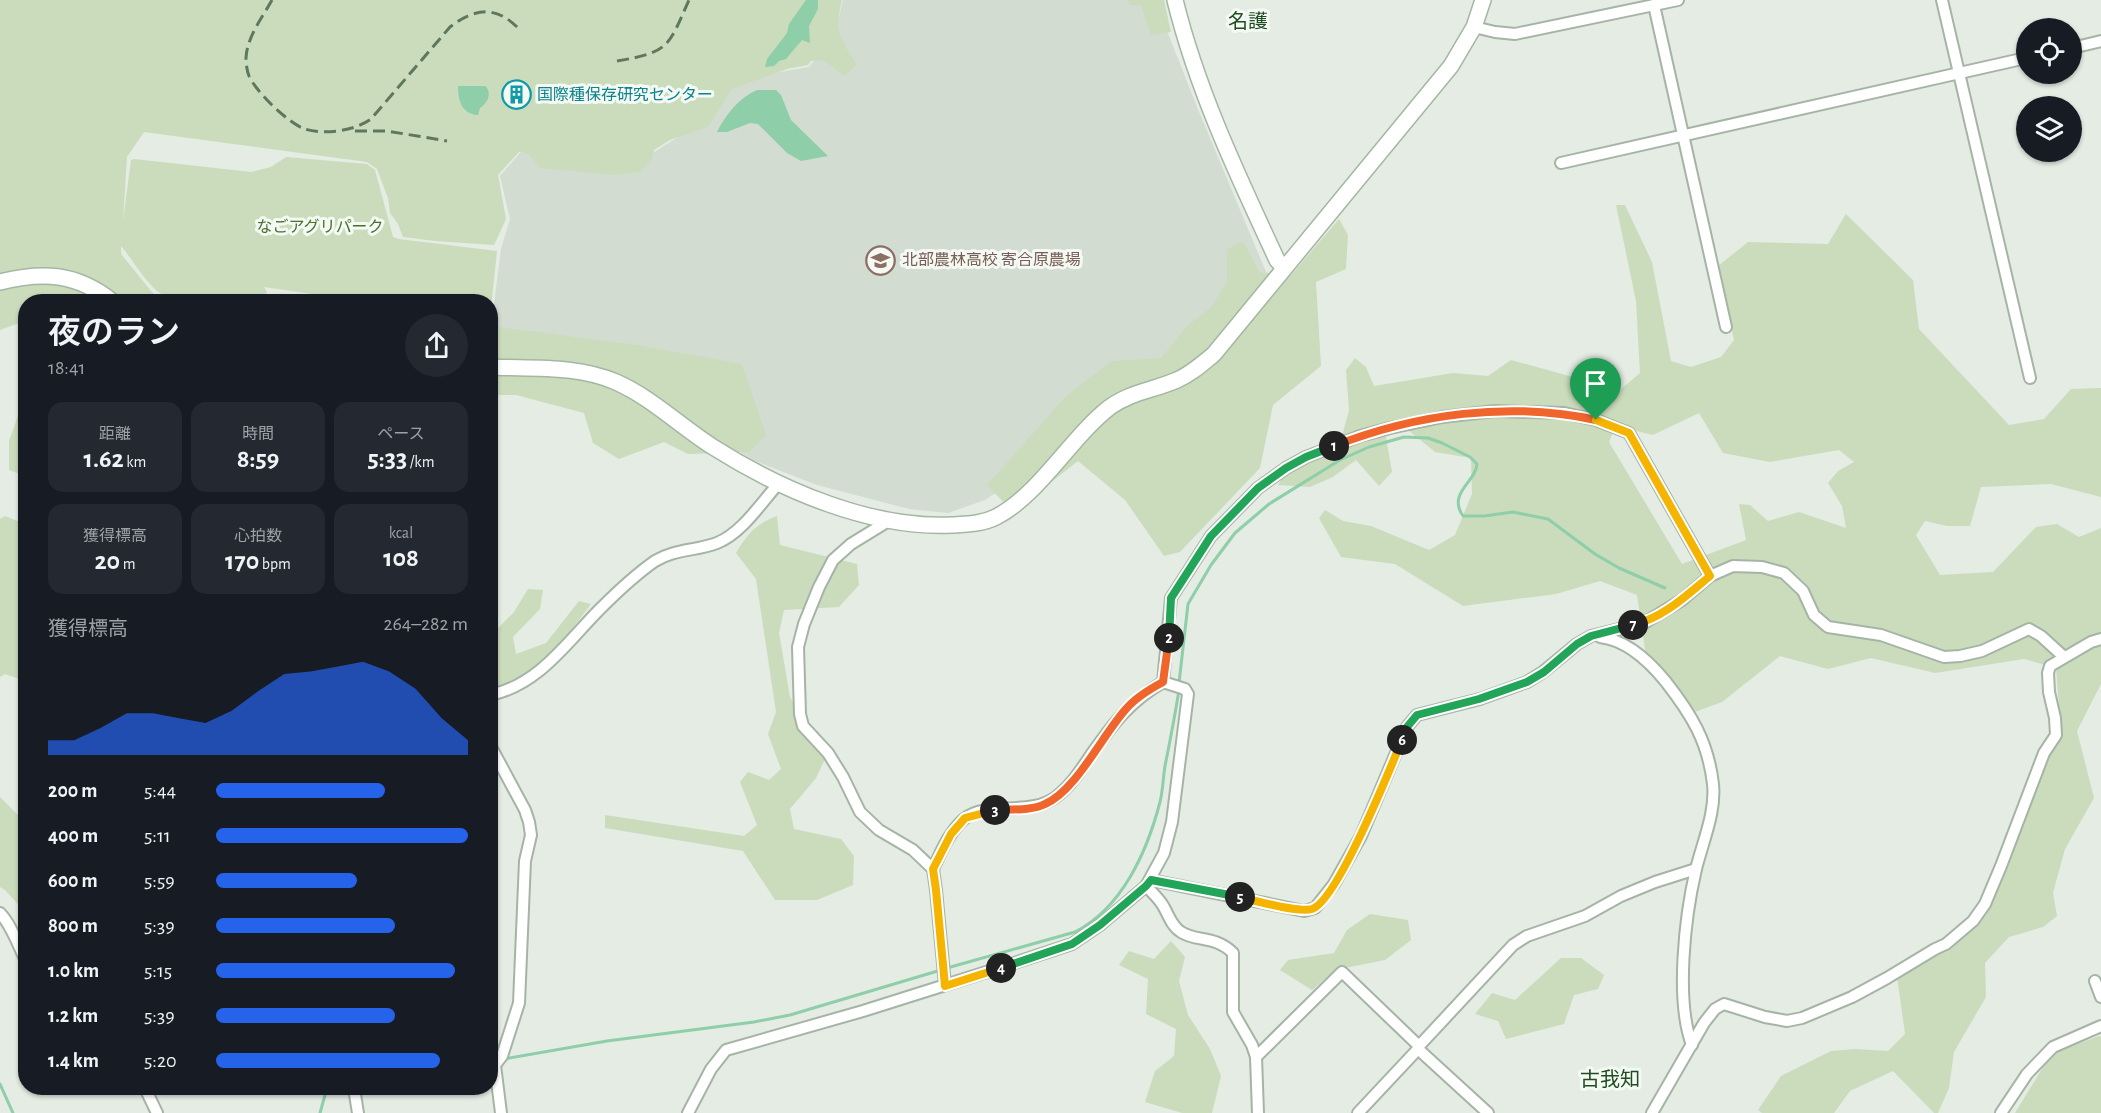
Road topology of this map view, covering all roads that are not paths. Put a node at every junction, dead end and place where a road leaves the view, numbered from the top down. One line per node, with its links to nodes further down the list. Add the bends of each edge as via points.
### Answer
1 (1175, 0): 13 (street, via 1201,84 1236,171)
2 (1483, 0): 6 (street)
3 (1678, 0): 5 (street)
4 (1942, 0): 10 (street)
5 (1654, 5): 6 (street, via 1515,34); 11 (street)
6 (1474, 27): 13 (street, via 1451,66)
7 (2101, 41): 8 (street)
8 (2082, 46)
9 (2016, 60): 10 (street)
10 (1959, 73): 11 (street); 18 (street)
11 (1682, 136): 12 (street); 16 (street)
12 (1561, 163)
13 (1284, 268): 20 (street, via 1214,354 1179,379 1135,392 1109,408 1038,482 996,517 983,522 940,525)
14 (0, 282): 15 (street, via 21,276 63,277 92,286)
15 (102, 294)
16 (1726, 327)
17 (498, 367): 19 (street, via 584,371 616,382 648,399 713,447)
18 (2030, 378)
19 (779, 483): 20 (street, via 853,511); 26 (street, via 725,539 655,561 627,583 544,668 526,682)
20 (890, 520): 28 (street, via 833,560 819,587 798,647 800,714 803,726 828,753 843,777 860,812)
21 (1710, 576): 22 (street, via 1682,600 1644,622); 24 (street, via 1743,566 1784,573 1803,591 1814,615 1828,627 1881,635 1944,657 1983,651 2029,629); 25 (street, via 1629,433 1564,413 1495,411 1442,417 1349,440 1306,457 1258,488 1211,536 1171,598)
22 (1591, 636): 29 (street, via 1613,639 1632,648 1662,678 1696,724 1713,784 1713,805); 30 (street, via 1527,682 1417,715 1407,727 1361,836 1334,884 1315,908 1304,911)
23 (2101, 639): 24 (street)
24 (2064, 657): 37 (street, via 2050,666 2048,673 2056,735 2044,753 1985,904 1973,921 1946,944 1852,998 1802,1018 1765,1017 1724,1004 1704,1023)
25 (1163, 682): 28 (street, via 1126,708 1078,775 1058,795 1045,804 988,810 965,818 951,834); 30 (street, via 1185,689 1188,694 1172,822 1164,853)
26 (498, 693)
27 (498, 760): 40 (street, via 525,810 531,835 525,861 519,1003)
28 (933, 869): 34 (street)
29 (1696, 869): 37 (street, via 1684,944 1686,1030); 38 (street, via 1655,882 1585,916 1527,936 1514,945)
30 (1149, 883): 34 (street, via 1072,944); 39 (street, via 1181,933 1212,940 1233,952 1233,1012)
31 (0, 913): 32 (street)
32 (18, 943)
33 (2096, 981): 35 (street)
34 (945, 986): 47 (street, via 726,1050 711,1069)
35 (2101, 997)
36 (2101, 1026): 52 (street, via 2054,1047 2027,1074)
37 (1692, 1045): 51 (street)
38 (1418, 1048): 39 (street, via 1342,972); 49 (street); 50 (street)
39 (1256, 1058): 48 (street)
40 (498, 1061)
41 (498, 1089): 46 (street)
42 (148, 1095): 44 (street)
43 (355, 1095): 45 (street)
44 (157, 1113)
45 (358, 1113)
46 (501, 1113)
47 (688, 1113)
48 (1258, 1113)
49 (1358, 1113)
50 (1488, 1113)
51 (1652, 1113)
52 (2001, 1113)

